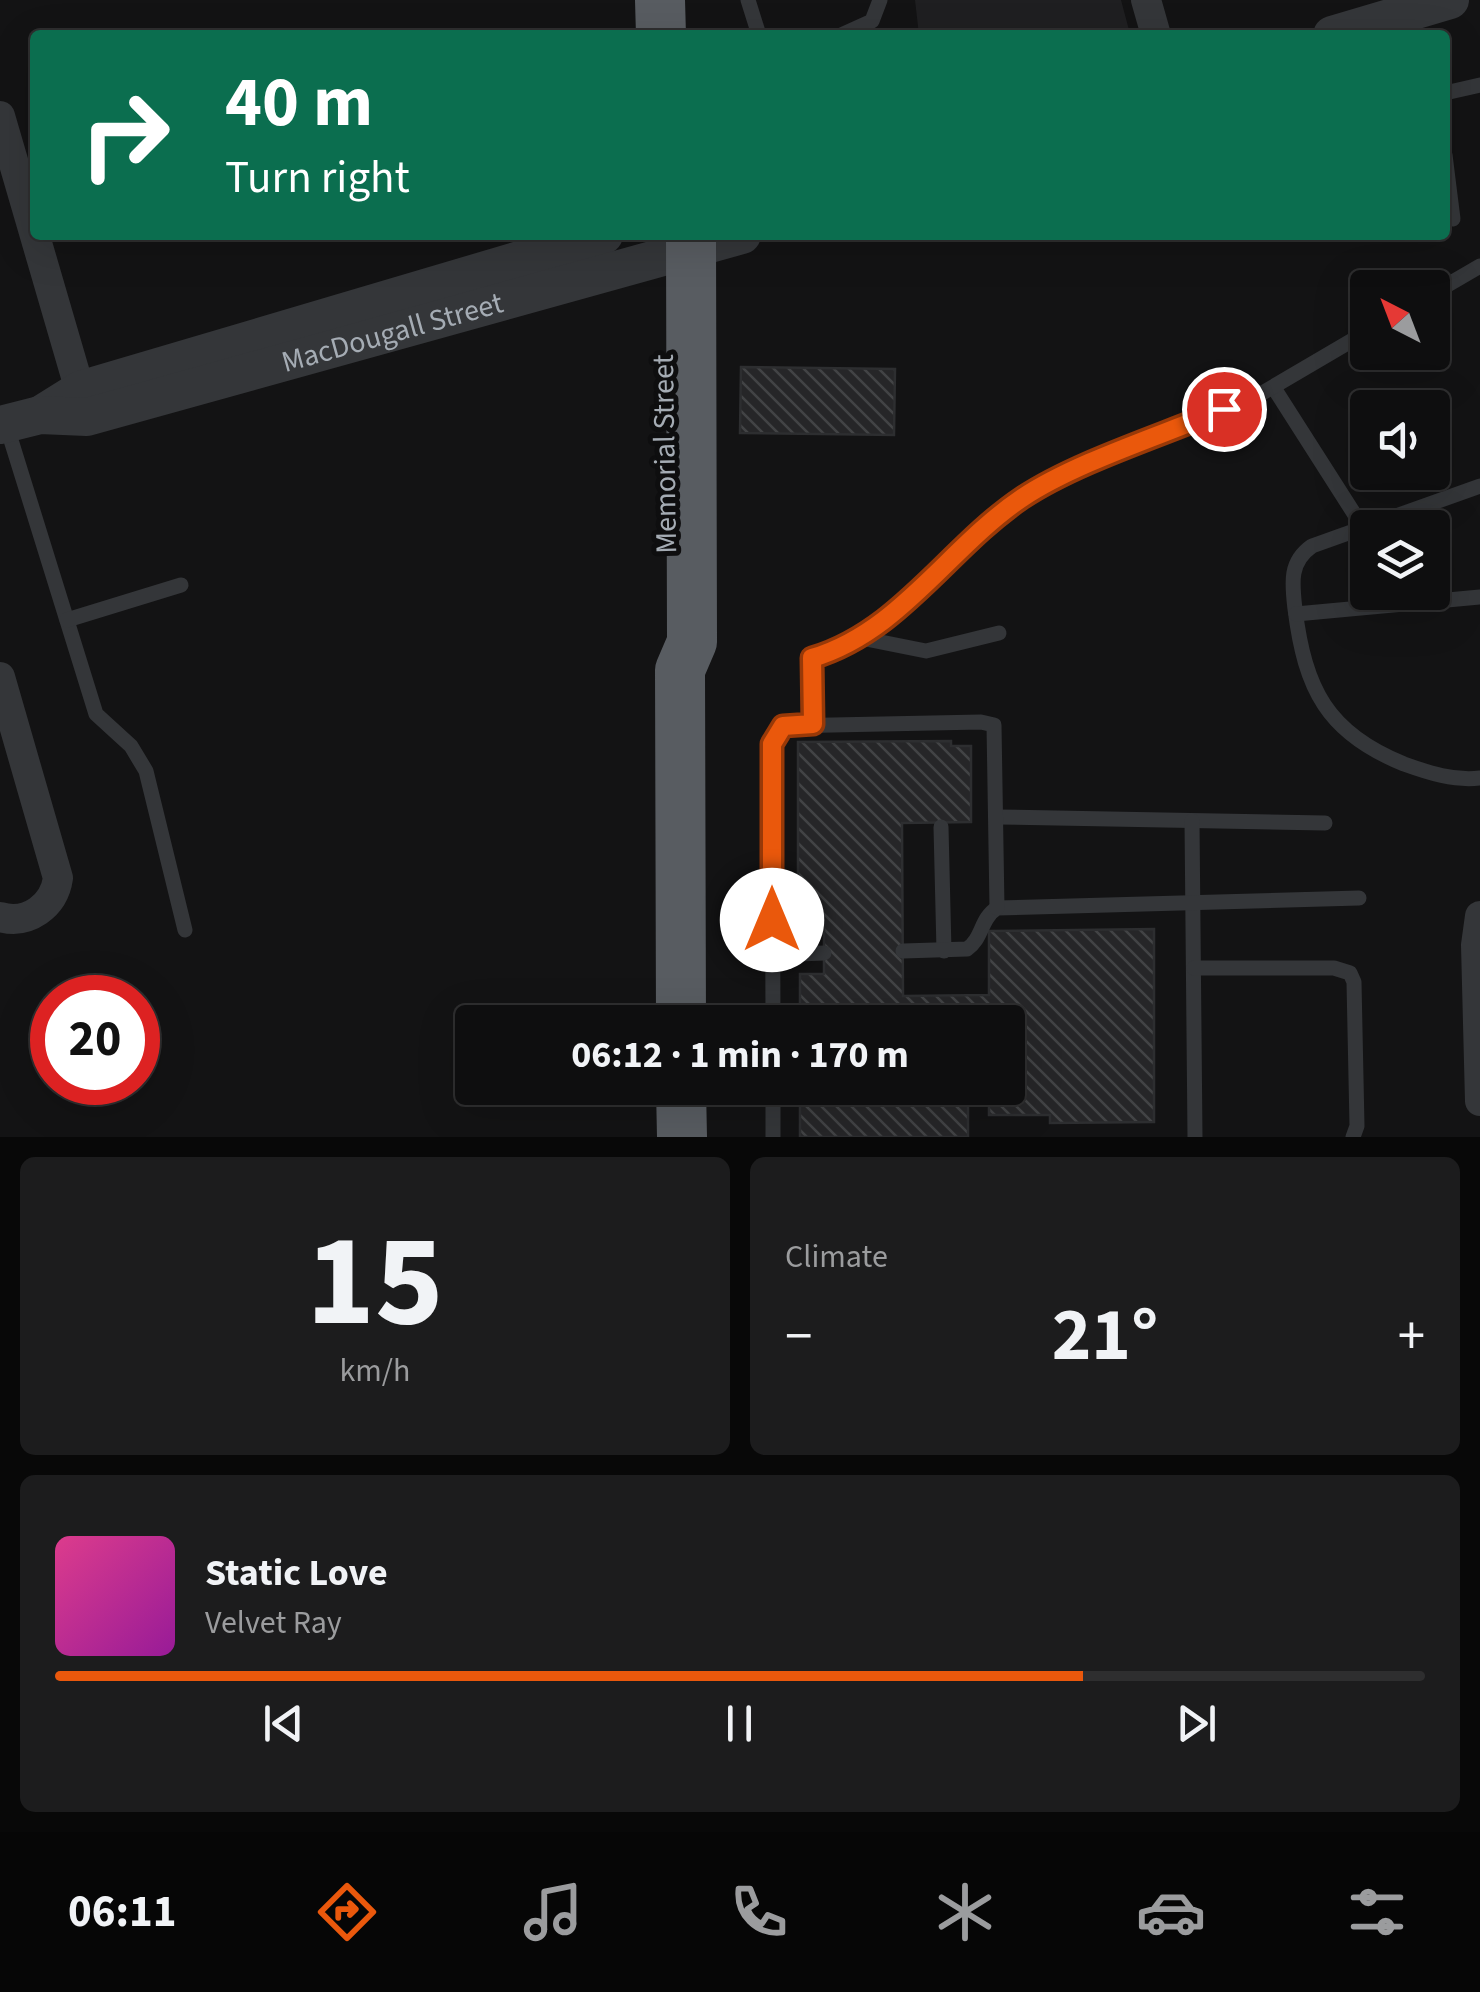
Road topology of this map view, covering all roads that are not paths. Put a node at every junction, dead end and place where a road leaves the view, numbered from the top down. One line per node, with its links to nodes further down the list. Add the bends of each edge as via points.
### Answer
1 (660, 0): 7 (highway)
2 (690, 0): 8 (highway)
3 (748, 0): 9 (lane)
4 (880, 0): 10 (lane, via 872,21)
5 (1146, 0): 11 (street)
6 (1434, 9): 12 (street)
7 (661, 30)
8 (690, 30)
9 (757, 30)
10 (852, 30)
11 (1155, 30)
12 (1352, 30)
13 (1480, 85): 14 (lane)
14 (1450, 91)
15 (0, 116): 17 (street)
16 (1450, 196): 18 (lane)
17 (30, 219)
18 (1453, 220)
19 (36, 240): 27 (street)
20 (589, 240): 27 (street, MacDougall Street)
21 (706, 240): 22 (street, MacDougall Street)
22 (677, 244): 27 (street, MacDougall Street); 57 (highway, Memorial Street, via 692,642 680,670)
23 (1480, 266): 24 (lane)
24 (1450, 284)
25 (1350, 343): 26 (lane)
26 (1274, 388): 30 (lane); 38 (lane, via 1035,490)
27 (84, 404): 28 (street, MacDougall Street)
28 (15, 422): 36 (lane)
29 (1480, 486): 31 (lane)
30 (1352, 510)
31 (1409, 510)
32 (1350, 531): 35 (lane, via 1312,546 1297,560)
33 (181, 585): 36 (lane)
34 (1480, 597): 35 (lane)
35 (1296, 614): 41 (lane, via 1318,695 1354,740 1436,776)
36 (67, 620): 51 (lane, via 99,722 131,746 146,771)
37 (999, 632): 38 (lane, via 916,651)
38 (861, 638): 40 (lane, via 812,658)
39 (0, 677): 50 (street, via 58,878 52,899 34,914)
40 (813, 724): 42 (lane, via 992,724); 55 (lane, via 783,726 772,744)
41 (1480, 778)
42 (998, 817): 43 (lane); 48 (lane)
43 (1192, 821): 44 (lane); 47 (lane)
44 (1326, 824)
45 (941, 827): 53 (lane)
46 (1358, 898): 47 (lane)
47 (1193, 900): 48 (lane); 56 (lane)
48 (997, 908): 53 (lane, via 983,920 972,946)
49 (1480, 916): 59 (street)
50 (0, 917)
51 (185, 930)
52 (903, 951): 53 (lane)
53 (944, 952)
54 (824, 954): 55 (lane)
55 (772, 955): 58 (lane)
56 (1194, 968): 64 (lane); 65 (lane, via 1350,973)
57 (681, 1005)
58 (773, 1005)
59 (1480, 1102)
60 (682, 1105): 62 (highway)
61 (773, 1105): 63 (lane)
62 (682, 1137)
63 (773, 1137)
64 (1195, 1137)
65 (1353, 1137)

